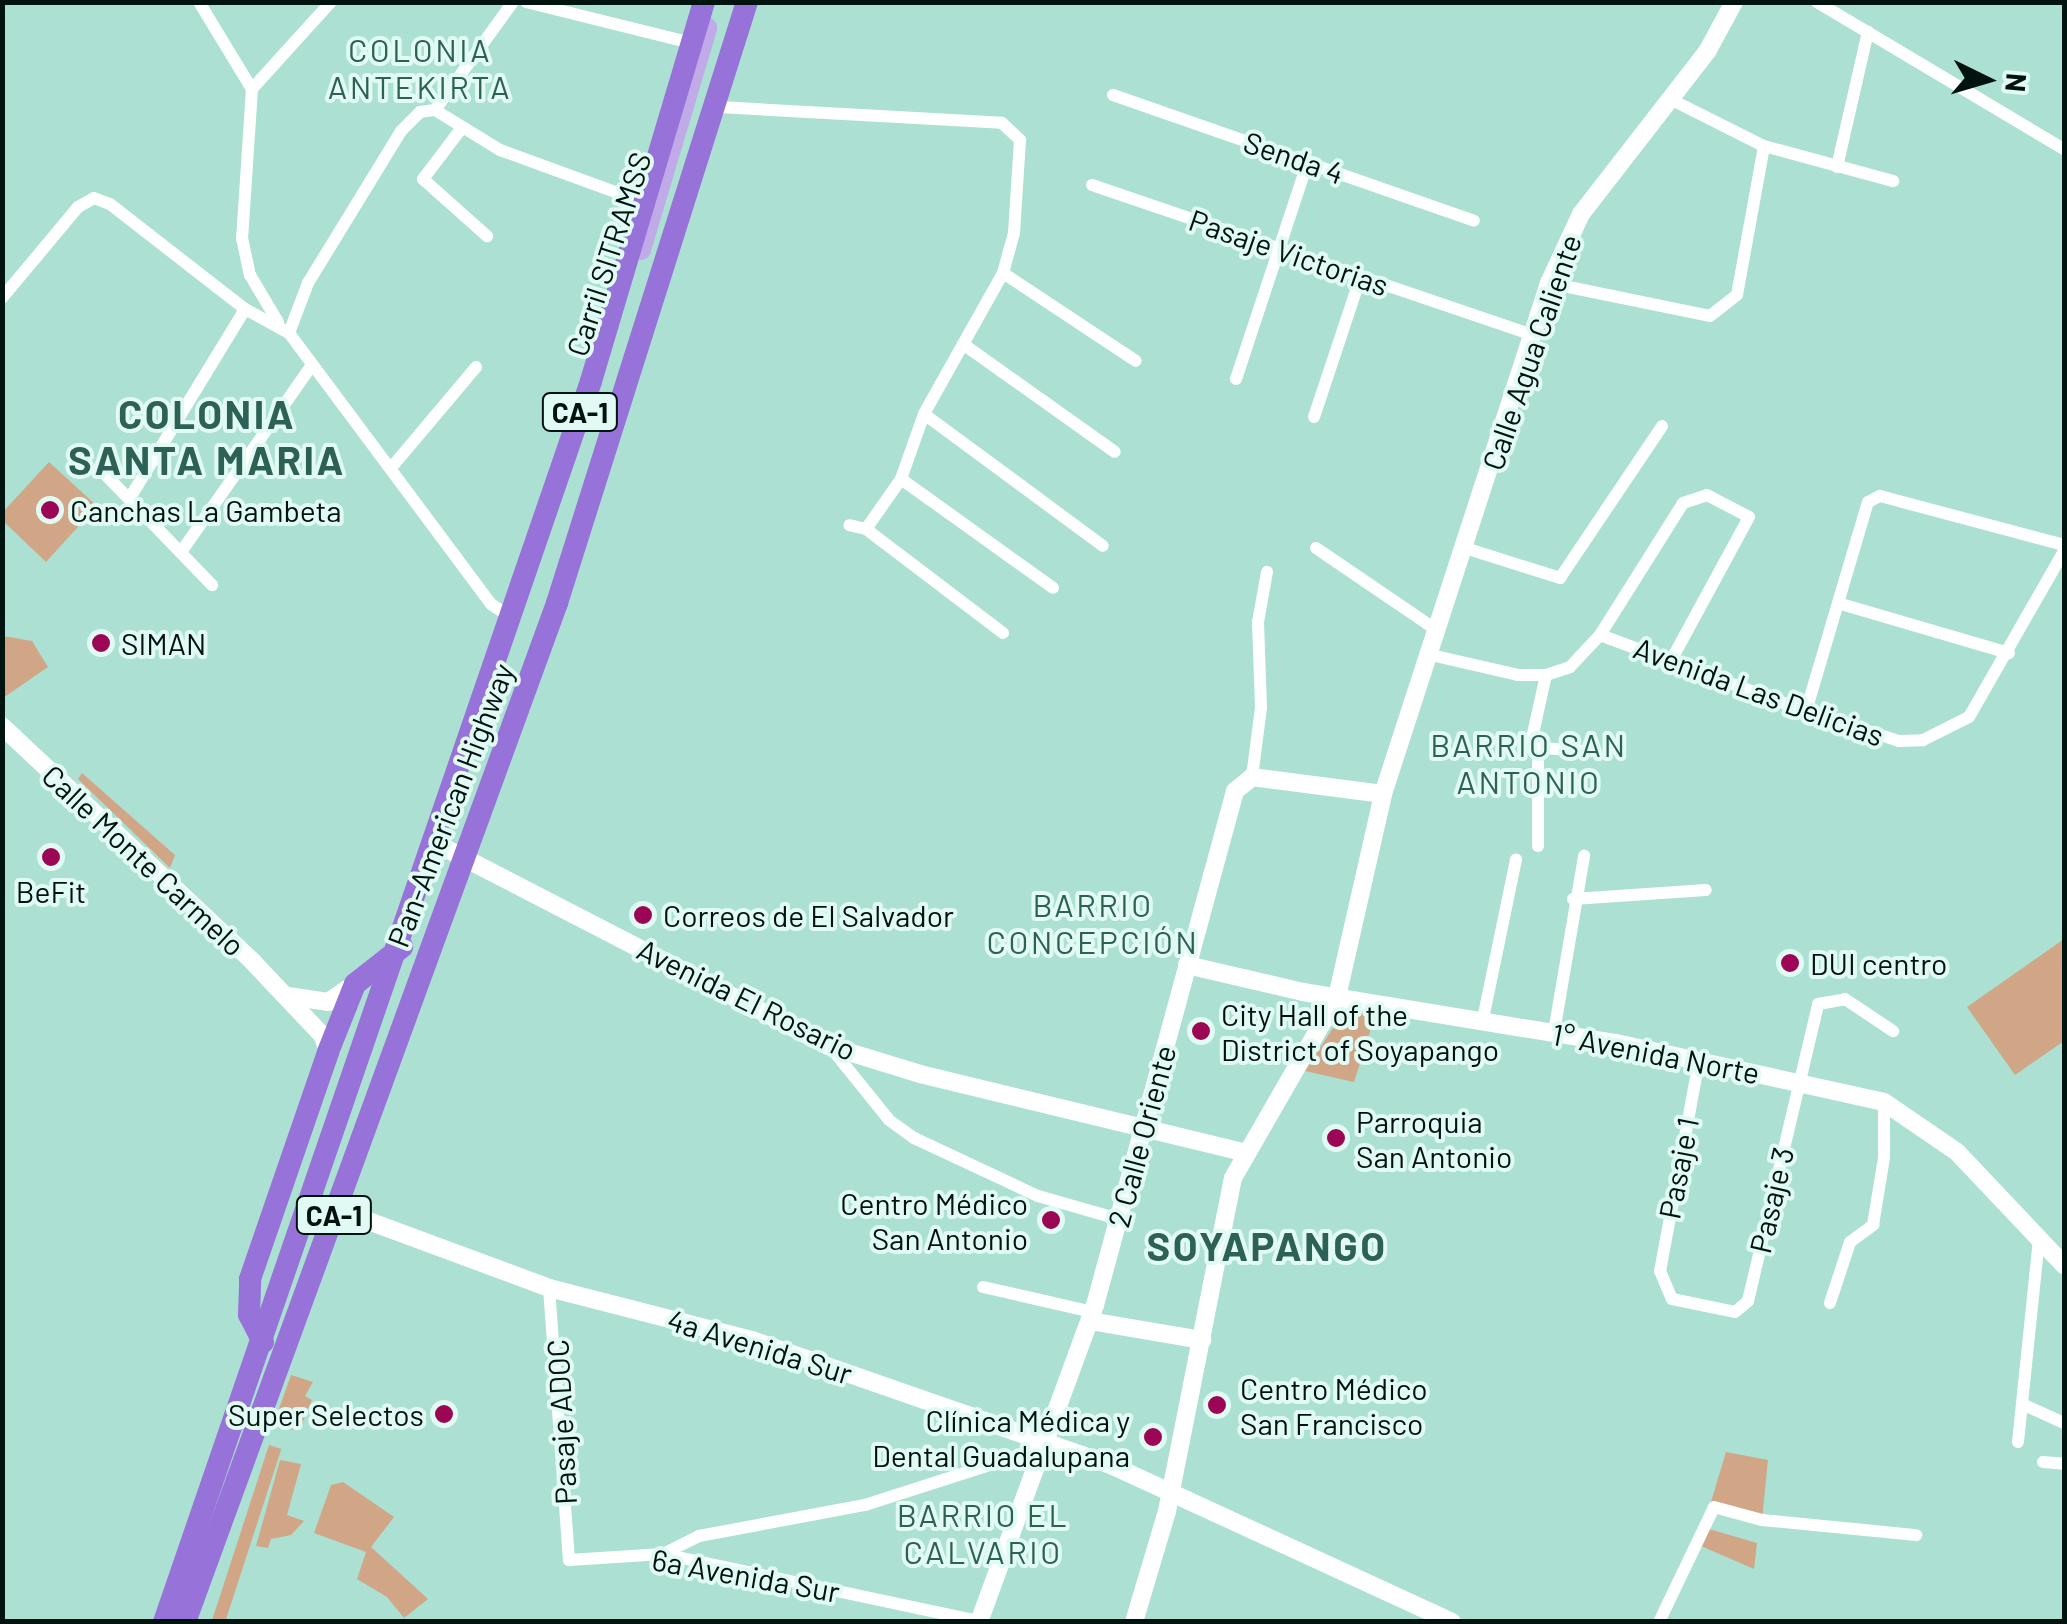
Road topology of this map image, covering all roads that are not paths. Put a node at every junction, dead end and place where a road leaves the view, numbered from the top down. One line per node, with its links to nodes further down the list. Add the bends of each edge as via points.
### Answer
1 (199, 2): 13 (street)
2 (332, 2): 13 (street)
3 (513, 2): 17 (street)
4 (526, 2): 12 (street)
5 (704, 2): 12 (highway, Pan-American Highway / CA-1)
6 (715, 2): 76 (main road, Carril SITRAMSS, via 616,329)
7 (739, 2): 75 (main road, Carril SITRAMSS, via 666,250 510,711)
8 (747, 2): 16 (highway, Pan-American Highway / CA-1)
9 (1734, 2): 15 (main road, Calle Agua Caliente)
10 (1817, 2): 11 (street)
11 (1868, 32): 20 (street); 22 (street)
12 (692, 43): 25 (highway, Pan-American Highway / CA-1)
13 (252, 89): 34 (street, via 242,238 250,275)
14 (1113, 95): 21 (street, Senda 4)
15 (1670, 98): 19 (street); 31 (main road, Calle Agua Caliente, via 1581,214)
16 (719, 107): 29 (street, via 1013,127 1020,140 1019,186); 75 (highway, Pan-American Highway / CA-1)
17 (436, 110): 18 (street); 34 (street, via 420,112 401,132)
18 (461, 129): 25 (street); 27 (street, via 423,180)
19 (1764, 146): 22 (street); 31 (street, via 1736,295 1710,316)
20 (2064, 149)
21 (1308, 161): 26 (street, Senda 4); 28 (street)
22 (1837, 167): 23 (street)
23 (1894, 181)
24 (1092, 186): 28 (street, Pasaje Victorias)
25 (648, 204): 61 (highway, Pan-American Highway / CA-1)
26 (1474, 221)
27 (486, 236)
28 (1279, 248): 30 (street, Pasaje Victorias); 40 (street)
29 (1003, 272): 36 (street); 37 (street)
30 (1361, 276): 35 (street, Pasaje Victorias); 42 (street)
31 (1549, 283): 35 (main road, Calle Agua Caliente)
32 (2, 298): 33 (street, via 78,207 94,198)
33 (245, 309): 34 (street); 48 (street)
34 (284, 328): 38 (street)
35 (1532, 334): 53 (main road, Calle Agua Caliente)
36 (963, 344): 41 (street); 44 (street)
37 (1136, 361)
38 (312, 366): 46 (street); 55 (street)
39 (476, 367): 46 (street)
40 (1236, 379)
41 (924, 414): 47 (street); 51 (street)
42 (1314, 417)
43 (1662, 426): 53 (street, via 1560,578)
44 (1115, 452)
45 (100, 468): 48 (street)
46 (391, 468): 61 (street, via 491,604)
47 (901, 480): 50 (street); 59 (street)
48 (131, 496): 55 (street)
49 (849, 525): 50 (street)
50 (866, 529): 63 (street)
51 (1103, 546)
52 (1316, 548): 62 (street)
53 (1465, 548): 62 (main road, Calle Agua Caliente)
54 (2064, 548): 56 (street, Avenida Las Delicias); 60 (street, via 1880,496 1868,502)
55 (181, 552): 58 (street)
56 (2061, 567): 65 (street, Avenida Las Delicias)
57 (1267, 572): 73 (street, via 1258,622 1261,708)
58 (212, 585)
59 (1053, 588)
60 (1841, 604): 65 (street); 69 (street)
61 (509, 616): 83 (highway, Pan-American Highway / CA-1)
62 (1439, 628): 66 (main road, Calle Agua Caliente)
63 (1003, 633)
64 (1600, 635): 67 (street, Avenida Las Delicias); 67 (street, via 1688,498 1712,496 1749,516); 68 (street, Avenida Las Delicias, via 1570,666)
65 (2009, 653): 69 (street, Avenida Las Delicias, via 1969,717 1923,740 1899,741)
66 (1430, 655): 68 (street, via 1482,670); 74 (main road, Calle Agua Caliente)
67 (1672, 659): 69 (street, Avenida Las Delicias)
68 (1546, 676): 72 (street, via 1530,737)
69 (1806, 712)
70 (2, 726): 87 (main road, Calle Monte Carmelo)
71 (1582, 751): 72 (street)
72 (1538, 752): 77 (street)
73 (1252, 777): 74 (main road); 85 (main road, 2 Calle Oriente, via 1235,791)
74 (1383, 794): 88 (main road, Calle Agua Caliente)
75 (484, 808): 79 (highway, Pan-American Highway / CA-1)
76 (441, 846): 79 (main road, Avenida El Rosario); 83 (main road, Carril SITRAMSS)
77 (1538, 846)
78 (1584, 856): 82 (street)
79 (464, 858): 92 (main road, Avenida El Rosario); 99 (highway, Pan-American Highway / CA-1)
80 (1516, 860): 89 (street)
81 (1706, 890): 82 (street)
82 (1574, 898): 91 (street)
83 (412, 917): 84 (highway, Pan-American Highway / CA-1)
84 (402, 948): 86 (highway); 109 (highway, Pan-American Highway / CA-1)
85 (1187, 965): 88 (main road, 1° Avenida Norte); 97 (main road, 2 Calle Oriente)
86 (355, 984): 87 (main road, via 318,1004); 93 (highway)
87 (284, 995): 93 (main road, Calle Monte Carmelo, via 323,1036)
88 (1337, 997): 89 (main road, 1° Avenida Norte); 98 (main road, Calle Agua Caliente)
89 (1483, 1019): 91 (main road, 1° Avenida Norte)
90 (1893, 1031): 95 (street, Pasaje 3, via 1844,999 1818,1004)
91 (1554, 1032): 94 (main road, 1° Avenida Norte)
92 (829, 1046): 97 (main road, Avenida El Rosario); 100 (street, via 889,1120 914,1138 1038,1196)
93 (328, 1052): 109 (highway, via 250,1279 249,1315)
94 (1699, 1061): 95 (main road, 1° Avenida Norte); 106 (street, Pasaje 1, via 1660,1276 1682,1304)
95 (1798, 1082): 96 (main road, 1° Avenida Norte); 106 (street, Pasaje 3, via 1748,1300)
96 (1884, 1102): 101 (main road, 1° Avenida Norte, via 1957,1152); 105 (street, via 1873,1225 1850,1242)
97 (1142, 1129): 98 (main road, Avenida El Rosario); 100 (main road, 2 Calle Oriente)
98 (1243, 1152): 108 (main road, Calle Agua Caliente)
99 (336, 1210): 104 (main road, 4a Avenida Sur); 120 (highway, Pan-American Highway / CA-1)
100 (1118, 1218): 107 (main road, 2 Calle Oriente)
101 (2039, 1239): 102 (main road, 1° Avenida Norte); 110 (street)
102 (2064, 1265)
103 (983, 1287): 107 (street)
104 (549, 1288): 113 (main road, 4a Avenida Sur, via 762,1343); 119 (street, Pasaje ADOC)
105 (1830, 1303)
106 (1735, 1312)
107 (1092, 1317): 108 (main road); 113 (main road, 2 Calle Oriente)
108 (1202, 1340): 116 (main road, Calle Agua Caliente)
109 (264, 1342): 120 (highway, Pan-American Highway / CA-1)
110 (2022, 1404): 111 (street); 112 (street)
111 (2064, 1423)
112 (2018, 1442)
113 (1047, 1446): 116 (main road, 4a Avenida Sur); 118 (street, via 922,1490 699,1536); 121 (main road, 2 Calle Oriente)
114 (2043, 1462): 115 (street)
115 (2064, 1464)
116 (1171, 1492): 125 (main road, Calle Agua Caliente); 126 (main road, 4a Avenida Sur)
117 (1916, 1535): 127 (street, via 1762,1520 1714,1507)
118 (663, 1554): 119 (street, 6a Avenida Sur); 121 (street, 6a Avenida Sur)
119 (568, 1558)
120 (195, 1564): 122 (highway); 123 (highway, Pan-American Highway / CA-1); 124 (highway)
121 (981, 1621)
122 (161, 1622)
123 (185, 1622)
124 (195, 1622)
125 (1134, 1622)
126 (1452, 1622)
127 (1659, 1622)

